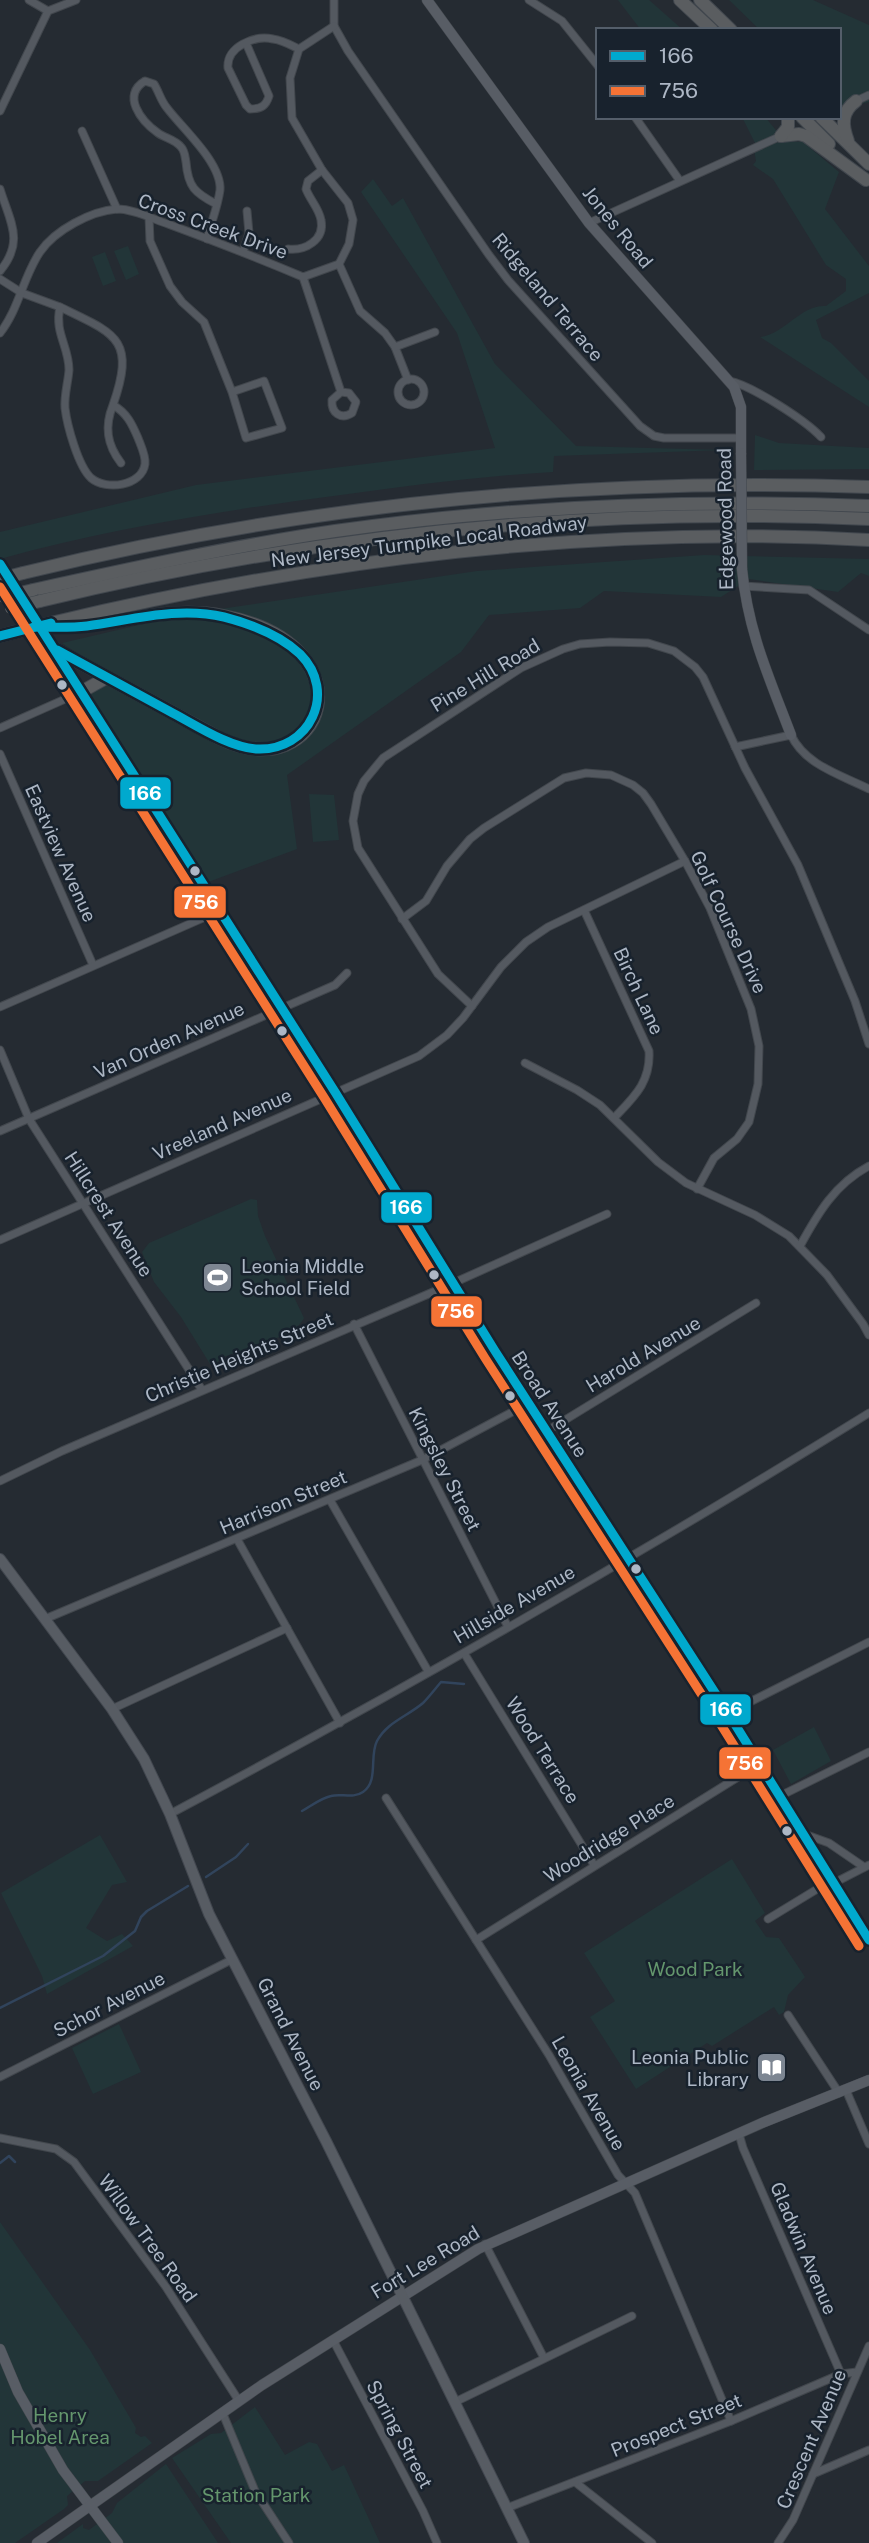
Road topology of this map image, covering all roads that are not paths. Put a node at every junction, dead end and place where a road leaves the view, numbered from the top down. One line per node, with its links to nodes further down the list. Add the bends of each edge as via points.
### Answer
1 (29, 0): 8 (street)
2 (76, 0): 8 (street)
3 (334, 0): 9 (street)
4 (427, 0): 35 (street, Jones Road)
5 (529, 0): 14 (street, via 562,21)
6 (680, 0): 10 (highway)
7 (700, 0): 11 (highway)
8 (48, 11): 18 (street)
9 (334, 26): 13 (street); 54 (street, Ridgeland Terrace, via 508,280 640,426 664,438)
10 (710, 28)
11 (729, 28)
12 (246, 43): 12 (street, via 233,50 228,68 247,108 260,109 268,96); 13 (street, via 270,38)
13 (299, 49): 27 (street, via 290,78 292,118)
14 (596, 64)
15 (869, 95): 16 (street)
16 (856, 101): 17 (highway); 25 (highway, via 844,117)
17 (841, 102)
18 (0, 111)
19 (636, 119): 28 (street)
20 (788, 119): 24 (highway)
21 (804, 119): 29 (highway)
22 (823, 119): 25 (highway)
23 (82, 131): 32 (street)
24 (781, 136): 28 (street); 29 (highway, via 811,138)
25 (849, 144): 26 (highway)
26 (869, 164)
27 (322, 170): 37 (street, via 308,181 306,189 322,222 320,232 306,248); 39 (street, via 348,203 353,220 349,244)
28 (680, 181): 35 (street)
29 (868, 181)
30 (0, 189): 40 (street, via 15,245)
31 (216, 204): 31 (street, via 218,178 197,141 164,106 154,84 145,81 136,86 134,104 147,124 180,144 195,192); 36 (street)
32 (117, 209): 34 (street, Cross Creek Drive); 43 (street, Cross Creek Drive, via 78,220 56,234 40,252)
33 (247, 211): 38 (street, via 249,233)
34 (149, 217): 36 (street, Cross Creek Drive); 50 (street, via 150,241 170,286 204,323)
35 (589, 223): 49 (street, Jones Road)
36 (207, 239): 38 (street, Cross Creek Drive)
37 (288, 249)
38 (243, 252): 41 (street, Cross Creek Drive)
39 (338, 264): 41 (street, Cross Creek Drive); 47 (street, via 360,311)
40 (0, 271)
41 (303, 277): 51 (street)
42 (0, 279): 43 (street)
43 (22, 293): 44 (street); 46 (street, Cross Creek Drive)
44 (60, 307): 52 (street, via 104,328 119,348 123,367); 52 (street, via 57,321 68,361 65,404 72,437 93,480 120,485 141,474 145,456 127,415)
45 (435, 332): 47 (street)
46 (0, 333)
47 (395, 347): 48 (street)
48 (408, 380)
49 (729, 381): 53 (street, Jones Road, via 749,387); 54 (street, Edgewood Road, via 740,402)
50 (232, 392): 50 (street, via 246,438 282,428 264,381)
51 (341, 392)
52 (113, 405): 55 (street, via 107,424 109,445)
53 (821, 437)
54 (741, 438): 62 (street, Edgewood Road, bridge)
55 (121, 463)
56 (869, 487): 61 (highway, New Jersey Turnpike Local Roadway, bridge, via 647,486 437,500 228,529)
57 (869, 506): 63 (highway, via 652,505 444,518 200,553)
58 (869, 519): 63 (highway, via 677,517 459,529 240,559)
59 (869, 540): 65 (highway, New Jersey Turnpike Local Roadway, via 686,536 459,553 167,597)
60 (0, 564): 68 (street, Broad Avenue)
61 (0, 579)
62 (743, 586): 66 (street, via 809,590); 72 (street, Edgewood Road, via 756,645)
63 (36, 595): 64 (highway, bridge)
64 (4, 603)
65 (54, 625): 67 (highway, New Jersey Turnpike Local Roadway, bridge); 69 (highway, via 85,626 175,612 250,623 300,652 315,675 318,704 311,723 295,740 254,749 228,742)
66 (869, 630)
67 (0, 636)
68 (53, 648): 69 (highway); 70 (street, Broad Avenue)
69 (106, 678): 70 (highway)
70 (81, 692): 71 (street); 78 (street, Broad Avenue)
71 (0, 728)
72 (791, 735): 73 (street); 75 (street, via 810,760)
73 (735, 747): 79 (street, Pine Hill Road, via 703,677 674,651 648,643 610,642 580,645 540,658 397,748 365,781 355,807 355,836); 85 (street, Pine Hill Road, via 798,865)
74 (0, 754): 80 (street, Eastview Avenue)
75 (869, 789)
76 (685, 861): 77 (street, Vreeland Avenue); 79 (street, Golf Course Drive, via 652,804 633,785 611,775 574,775 470,839 426,901); 93 (street, Golf Course Drive, via 710,908 751,1009 760,1063 748,1122 737,1139 714,1158)
77 (584, 910): 82 (street, Vreeland Avenue, via 526,942); 89 (street, Birch Lane, via 649,1051 646,1080)
78 (219, 911): 80 (street); 84 (street, Broad Avenue)
79 (402, 919): 82 (street, Pine Hill Road, via 438,974)
80 (93, 965): 83 (street)
81 (347, 973): 84 (street, Van Orden Avenue, via 335,985)
82 (472, 1006): 88 (street, Vreeland Avenue, via 447,1035 419,1056)
83 (0, 1007)
84 (280, 1008): 88 (street, Broad Avenue); 90 (street, Van Orden Avenue)
85 (869, 1044)
86 (0, 1050): 90 (street, Hillcrest Avenue)
87 (525, 1063): 89 (street, via 584,1094)
88 (335, 1092): 94 (street, Vreeland Avenue); 98 (street, Broad Avenue)
89 (614, 1118): 93 (street, via 658,1162)
90 (29, 1119): 91 (street, Van Orden Avenue); 94 (street, Hillcrest Avenue)
91 (0, 1131)
92 (869, 1166): 97 (street, via 838,1188)
93 (697, 1189): 97 (street, via 755,1214)
94 (84, 1203): 96 (street, Vreeland Avenue); 102 (street, Hillcrest Avenue)
95 (607, 1213): 98 (street, Christie Heights Street)
96 (0, 1240)
97 (800, 1245): 101 (street)
98 (452, 1283): 100 (street, Christie Heights Street); 103 (street, Broad Avenue)
99 (756, 1303): 105 (street, Harold Avenue)
100 (354, 1324): 102 (street, Christie Heights Street); 106 (street, Kingsley Street)
101 (869, 1335)
102 (202, 1390): 107 (street, Christie Heights Street)
103 (529, 1403): 105 (street, Broad Avenue); 106 (street, Harrison Street)
104 (869, 1412): 110 (street, Hillside Avenue)
105 (547, 1431): 110 (street, Broad Avenue)
106 (422, 1460): 108 (street, Harrison Street); 113 (street, Kingsley Street)
107 (0, 1481)
108 (330, 1500): 109 (street, Harrison Street); 117 (street)
109 (237, 1539): 112 (street, Harrison Street); 114 (street)
110 (628, 1557): 113 (street, Hillside Avenue); 119 (street, Broad Avenue)
111 (0, 1559): 112 (main road, Grand Avenue)
112 (45, 1619): 118 (main road, Grand Avenue)
113 (508, 1627): 116 (street, Hillside Avenue)
114 (287, 1628): 118 (street); 120 (street)
115 (869, 1642): 119 (street)
116 (464, 1653): 117 (street, Hillside Avenue); 127 (street, Wood Terrace)
117 (428, 1671): 120 (street, Hillside Avenue)
118 (112, 1709): 125 (main road, Grand Avenue, via 144,1759)
119 (727, 1713): 122 (street, Broad Avenue)
120 (340, 1723): 125 (street, Hillside Avenue)
121 (869, 1752): 123 (street)
122 (759, 1764): 123 (street, Broad Avenue); 127 (street, Woodridge Place)
123 (780, 1796): 126 (street, Broad Avenue)
124 (386, 1798): 131 (street, Leonia Avenue)
125 (170, 1814): 133 (main road, Grand Avenue, via 196,1883)
126 (804, 1834): 128 (street, via 830,1843); 129 (street, Broad Avenue)
127 (594, 1865): 131 (street, Woodridge Place)
128 (867, 1866): 129 (street)
129 (833, 1881): 130 (street); 132 (street, Broad Avenue)
130 (768, 1919)
131 (476, 1940): 141 (street, Leonia Avenue)
132 (869, 1940)
133 (233, 1959): 135 (street, Schor Avenue); 143 (main road, Grand Avenue)
134 (788, 2015): 137 (street)
135 (0, 2077)
136 (869, 2080): 137 (street, Fort Lee Road)
137 (842, 2091): 138 (street, Fort Lee Road); 140 (street)
138 (739, 2134): 141 (street, Fort Lee Road); 150 (street, Gladwin Avenue)
139 (0, 2138): 151 (street, Willow Tree Road, via 56,2149 74,2162 166,2287)
140 (869, 2144)
141 (625, 2183): 142 (street, Fort Lee Road); 154 (street, Leonia Avenue, via 635,2193)
142 (485, 2244): 143 (street, Fort Lee Road); 148 (street)
143 (402, 2294): 145 (street, Fort Lee Road); 152 (main road, Grand Avenue)
144 (632, 2316): 148 (street)
145 (333, 2340): 151 (street, Fort Lee Road); 163 (street, Spring Street)
146 (869, 2346): 149 (street, Crescent Avenue)
147 (0, 2350): 158 (street, via 33,2419)
148 (544, 2358): 152 (street)
149 (857, 2372): 150 (street, Prospect Street); 156 (street, Crescent Avenue)
150 (841, 2374): 154 (street, Prospect Street)
151 (239, 2401): 153 (street, Fort Lee Road)
152 (455, 2402): 159 (main road, Grand Avenue)
153 (223, 2414): 158 (street, Fort Lee Road); 162 (street, via 255,2491)
154 (731, 2421): 157 (street, Prospect Street)
155 (869, 2450): 156 (street)
156 (812, 2474): 166 (street, Crescent Avenue)
157 (575, 2482): 159 (street, Prospect Street); 165 (street)
158 (90, 2505): 160 (street, Fort Lee Road); 161 (street)
159 (508, 2508): 164 (main road, Grand Avenue)
160 (37, 2543)
161 (118, 2543)
162 (289, 2543)
163 (437, 2543)
164 (524, 2543)
165 (652, 2543)
166 (778, 2543)

